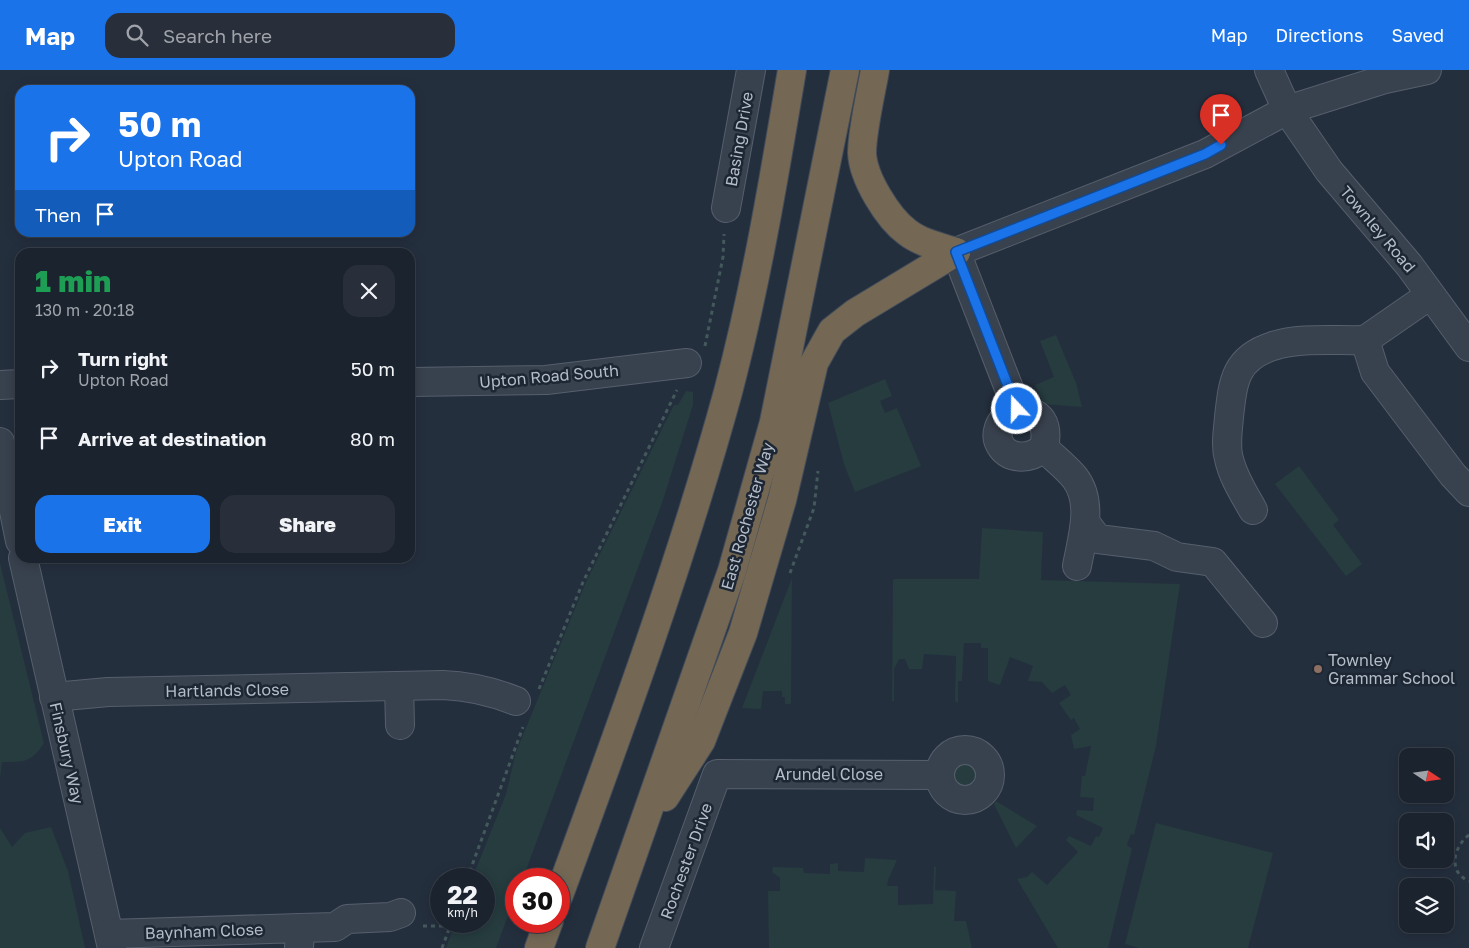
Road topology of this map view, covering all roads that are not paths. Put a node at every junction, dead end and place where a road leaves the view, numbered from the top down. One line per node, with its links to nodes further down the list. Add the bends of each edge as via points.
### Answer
1 (751, 70): 8 (street, Basing Drive)
2 (792, 70): 34 (highway, via 762,250 728,390 689,527 642,670)
3 (845, 70): 33 (highway, East Rochester Way, via 774,422 732,571)
4 (875, 70): 9 (highway, via 862,154 868,178 883,205 906,232)
5 (1268, 70): 7 (street, Townley Road)
6 (1427, 70): 7 (street, via 1385,78)
7 (1287, 110): 9 (street, via 1205,154); 10 (street, Townley Road, via 1329,171 1409,265)
8 (726, 208)
9 (956, 252): 17 (street); 33 (highway, via 855,313 832,331 814,363 782,500 743,633 701,741)
10 (1430, 295): 11 (street); 12 (street, Townley Road)
11 (1364, 340): 20 (street, via 1375,372); 21 (street, via 1279,344 1250,358 1238,372 1232,388 1228,458)
12 (1469, 347)
13 (687, 363): 14 (street, Upton Road South, via 546,380)
14 (415, 382)
15 (15, 384): 16 (street)
16 (0, 385)
17 (1017, 409): 19 (street, via 1041,418 1047,429); 19 (street, via 999,424 998,444 1008,454 1022,459)
18 (0, 442): 22 (street)
19 (1044, 448): 23 (street, via 1076,479 1086,500)
20 (1469, 492)
21 (1253, 510)
22 (15, 516)
23 (1085, 522): 25 (street); 26 (street, via 1098,539 1154,546 1177,557 1213,562)
24 (24, 563): 28 (street, Finsbury Way)
25 (1077, 566)
26 (1263, 623)
27 (400, 686): 28 (street, Hartlands Close, via 108,692); 29 (street, Hartlands Close, via 469,686); 30 (street)
28 (54, 697): 38 (street, Finsbury Way)
29 (527, 704)
30 (400, 725)
31 (718, 774): 32 (street, Arundel Close); 41 (street, Rochester Drive)
32 (940, 775)
33 (641, 835): 40 (highway, East Rochester Way)
34 (569, 868)
35 (401, 913): 37 (street, Baynham Close, via 390,917 347,919 335,927)
36 (545, 933): 39 (highway)
37 (300, 938): 38 (street, Baynham Close)
38 (111, 941)
39 (539, 948)
40 (600, 948)
41 (654, 948)

